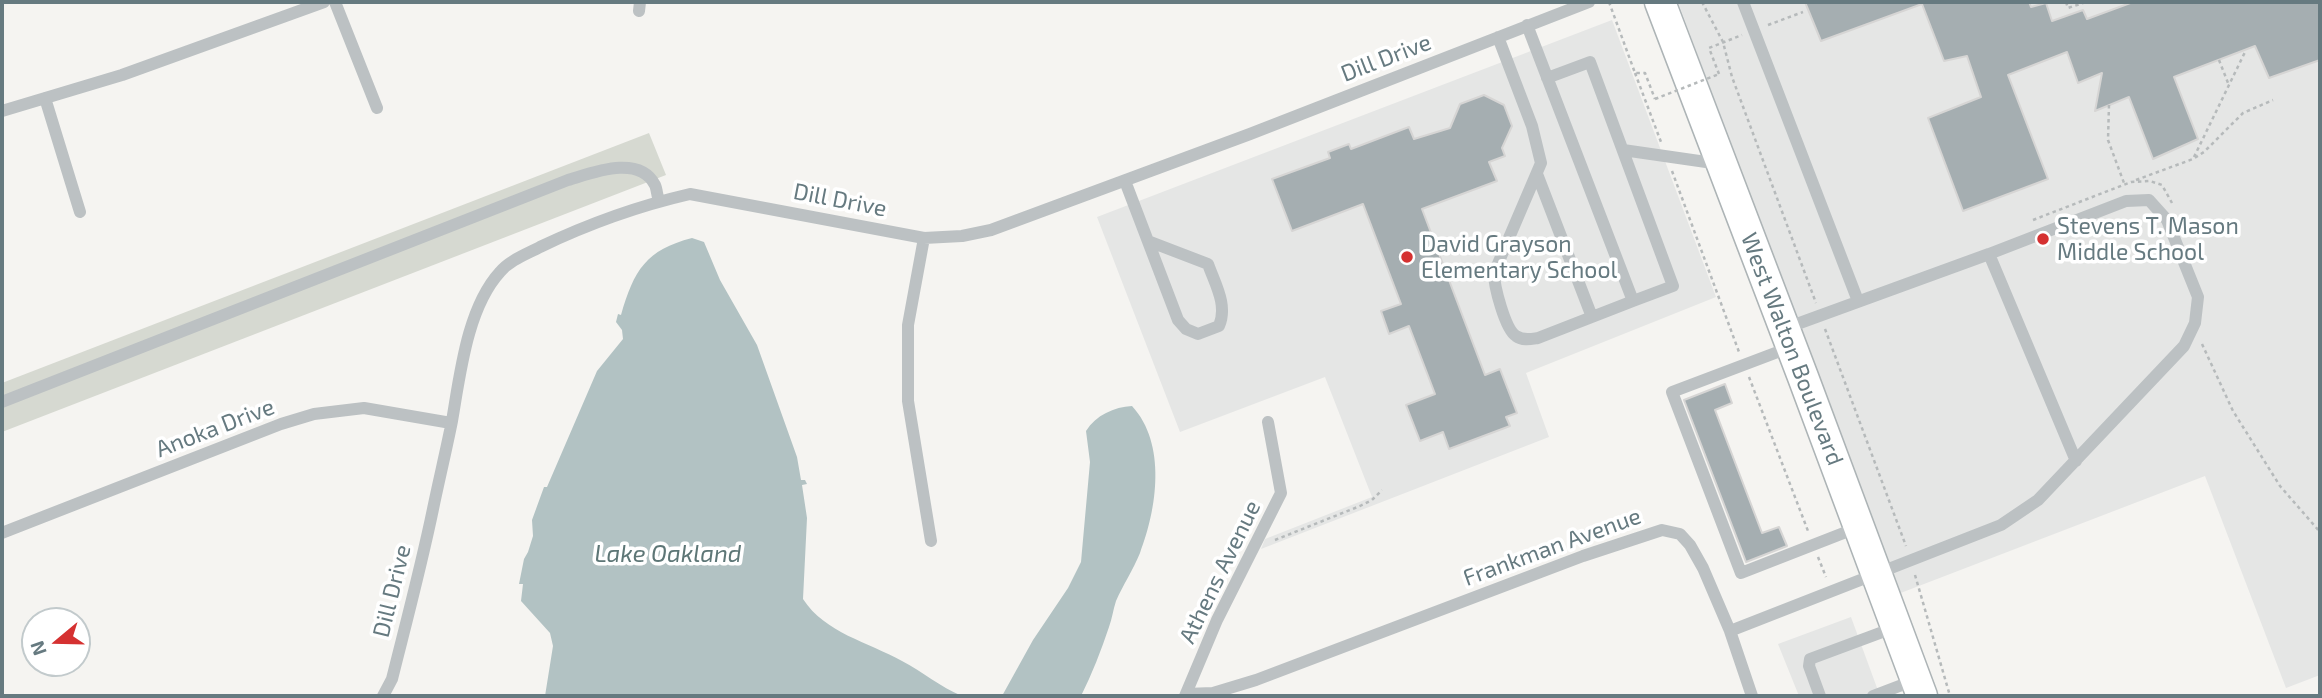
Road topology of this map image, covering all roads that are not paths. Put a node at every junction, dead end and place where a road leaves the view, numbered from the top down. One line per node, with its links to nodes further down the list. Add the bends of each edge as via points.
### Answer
1 (324, 2): 9 (street)
2 (335, 2): 10 (street)
3 (1589, 2): 6 (street, Dill Drive)
4 (1660, 2): 13 (main road, West Walton Boulevard)
5 (1743, 2): 22 (street)
6 (1527, 25): 7 (street, Dill Drive); 8 (street)
7 (1497, 37): 14 (street, via 1539,149); 15 (street, Dill Drive)
8 (1547, 78): 12 (street, via 1590,62); 21 (street)
9 (45, 98): 11 (street); 17 (street)
10 (377, 108)
11 (2, 111)
12 (1623, 150): 13 (street); 21 (street, via 1674,286)
13 (1722, 164): 24 (main road, West Walton Boulevard)
14 (1537, 174): 23 (street); 23 (street, via 1494,273 1510,328 1528,340)
15 (1125, 181): 18 (street, Dill Drive, via 990,230); 19 (street)
16 (659, 201): 18 (street, Dill Drive, via 704,195); 25 (street, via 654,183 638,170 625,167 568,180); 27 (street, Dill Drive, via 553,241 502,270 480,303 461,361)
17 (80, 212)
18 (924, 238): 31 (street, via 908,325 908,401)
19 (1148, 240): 19 (street, via 1185,329 1198,334 1219,326 1223,306 1208,264)
20 (1989, 254): 22 (street); 28 (street); 28 (street, via 2126,201 2149,200 2167,220 2198,297 2195,323 2184,346)
21 (1633, 301): 23 (street)
22 (1858, 301): 24 (street, via 1821,315)
23 (1592, 317)
24 (1788, 338): 29 (main road, West Walton Boulevard); 29 (street, via 1744,365 1672,392 1741,573)
25 (2, 402)
26 (1268, 422): 36 (street, Athens Avenue, via 1281,493)
27 (451, 423): 30 (street, Anoka Drive, via 364,408 313,414); 37 (street, Dill Drive, via 422,561 392,680)
28 (2076, 461): 32 (street, via 2038,500 2001,525)
29 (1859, 527): 32 (main road, West Walton Boulevard)
30 (2, 533)
31 (931, 541)
32 (1876, 574): 33 (main road, West Walton Boulevard); 34 (street)
33 (1896, 627): 35 (main road, West Walton Boulevard); 39 (street, via 1810,659)
34 (1730, 631): 36 (street, Frankman Avenue, via 1690,545 1680,534 1662,530 1256,680 1213,693); 38 (street, Frankman Avenue)
35 (1919, 688): 40 (street)
36 (1185, 695)
37 (383, 696)
38 (1752, 696)
39 (1820, 696)
40 (1873, 696)

